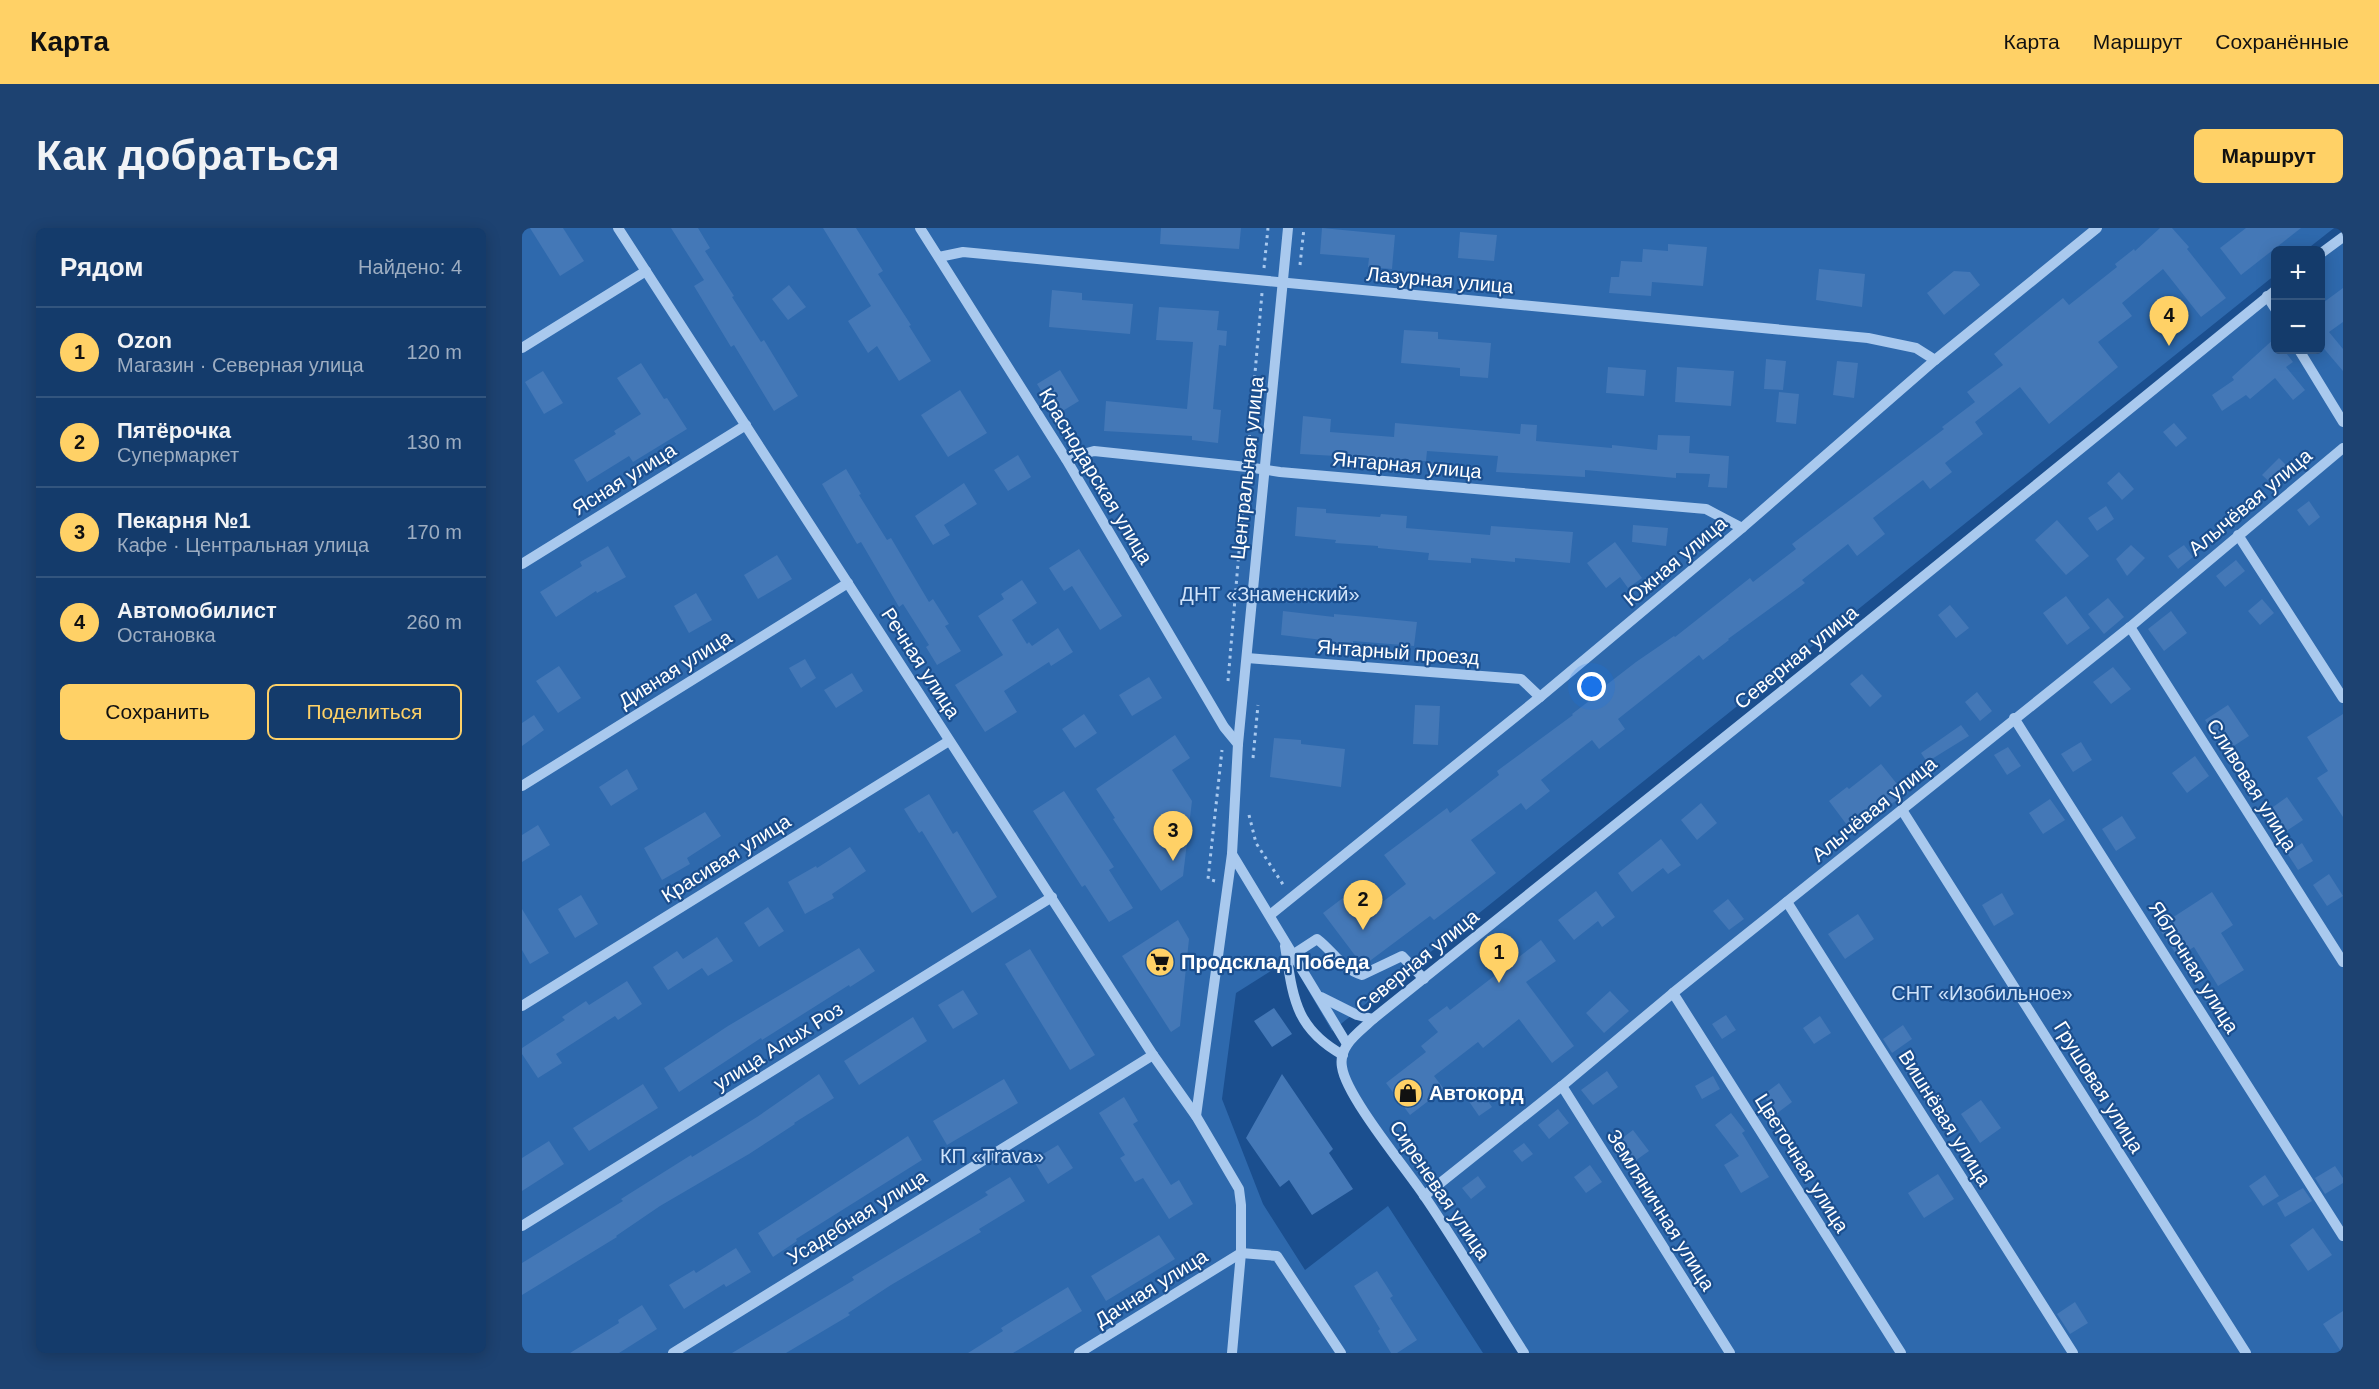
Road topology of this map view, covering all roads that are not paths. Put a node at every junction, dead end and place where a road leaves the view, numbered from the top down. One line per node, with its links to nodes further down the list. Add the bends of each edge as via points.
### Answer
1 (618, 228): 8 (street, Речная улица)
2 (920, 228): 7 (street, Краснодарская улица)
3 (1288, 228): 9 (street, Центральная улица)
4 (2097, 228): 13 (street, Южная улица)
5 (2343, 237): 6 (street)
6 (2325, 250)
7 (939, 257): 9 (street, Лазурная улица, via 963,252); 17 (street, Краснодарская улица)
8 (646, 271): 11 (street); 15 (street, Речная улица)
9 (1284, 283): 13 (street, Лазурная улица, via 1868,338 1916,348); 18 (street, Центральная улица)
10 (2271, 293): 39 (street, Северная улица)
11 (522, 348)
12 (2301, 354): 14 (street)
13 (1935, 360): 19 (street, Южная улица)
14 (2343, 422)
15 (746, 425): 21 (street, Ясная улица); 22 (street, Речная улица)
16 (2343, 448): 20 (street, Алычёвая улица)
17 (1066, 459): 18 (street, Янтарная улица, via 1094,451); 29 (street, Краснодарская улица, via 1224,727)
18 (1265, 469): 19 (street, Янтарная улица, via 1706,509); 24 (street, Центральная улица)
19 (1742, 528): 25 (street, Южная улица)
20 (2238, 535): 23 (street, Алычёвая улица); 26 (street)
21 (522, 564)
22 (848, 584): 28 (street, Речная улица); 30 (street, Дивная улица)
23 (2130, 627): 27 (street, Алычёвая улица); 38 (street, Сливовая улица)
24 (1247, 658): 25 (street, Янтарный проезд, via 1521,679); 29 (street, Центральная улица)
25 (1540, 697): 35 (street, Южная улица)
26 (2343, 698)
27 (2014, 718): 31 (street, Алычёвая улица); 51 (street, Яблочная улица)
28 (949, 741): 33 (street, Речная улица); 42 (street, Красивая улица)
29 (1238, 744): 32 (street, Центральная улица)
30 (522, 786)
31 (1902, 810): 34 (street, Алычёвая улица); 61 (street, Грушовая улица)
32 (1232, 854): 35 (street); 48 (street, Центральная улица)
33 (1052, 897): 45 (street, Речная улица); 50 (street, улица Алых Роз)
34 (1787, 902): 40 (street, Алычёвая улица); 60 (street, Вишнёвая улица)
35 (1270, 915): 36 (street)
36 (1284, 939): 37 (street); 46 (street, via 1299,1013 1310,1031)
37 (1294, 954): 39 (street, via 1317,939 1353,972 1362,975 1402,956); 41 (street)
38 (2343, 962)
39 (1424, 979): 43 (street, Северная улица)
40 (1673, 993): 47 (street, Алычёвая улица); 59 (street, Цветочная улица)
41 (1318, 996): 43 (street); 44 (street)
42 (522, 1006)
43 (1373, 1019): 44 (street, Северная улица)
44 (1347, 1044): 46 (street)
45 (1153, 1055): 48 (street, Речная улица); 53 (street, Усадебная улица)
46 (1342, 1055): 49 (street, Сиреневая улица, via 1342,1067 1352,1093)
47 (1562, 1086): 49 (street, Алычёвая улица); 58 (street, Земляничная улица)
48 (1196, 1116): 52 (street, Речная улица, via 1239,1189)
49 (1424, 1196): 57 (street, Сиреневая улица)
50 (522, 1226)
51 (2343, 1236)
52 (1241, 1253): 54 (street, Дачная улица); 55 (street, Речная улица); 56 (street, via 1277,1256)
53 (673, 1353)
54 (1079, 1353)
55 (1232, 1353)
56 (1341, 1353)
57 (1524, 1353)
58 (1731, 1353)
59 (1901, 1353)
60 (2073, 1353)
61 (2246, 1353)

